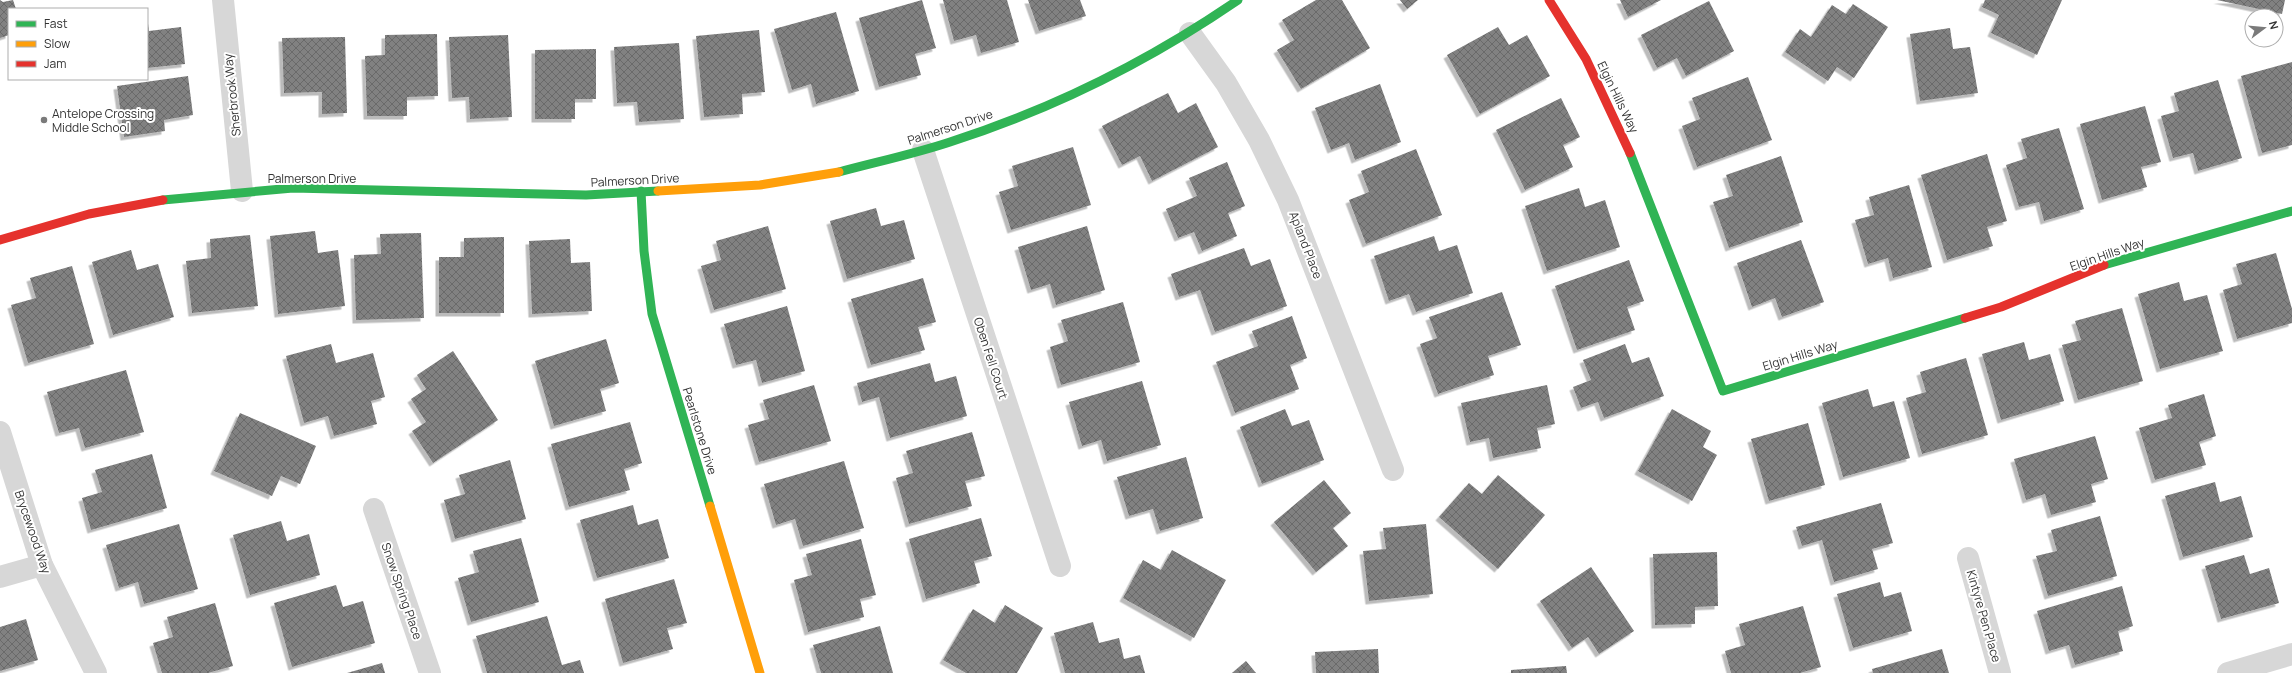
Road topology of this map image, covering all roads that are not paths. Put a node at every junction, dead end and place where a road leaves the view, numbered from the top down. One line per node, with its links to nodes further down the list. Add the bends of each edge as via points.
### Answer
1 (223, 0): 6 (street, Sherbrook Way)
2 (1238, 0): 4 (street, Palmerson Drive)
3 (1549, 0): 8 (street, Elgin Hills Way, via 1586,58 1624,136 1723,391 2001,307 2101,266)
4 (1190, 33): 5 (street, Palmerson Drive, via 1112,76 1041,109); 11 (street, Apland Place, via 1226,83 1256,133 1288,200)
5 (923, 150): 7 (street, Palmerson Drive, via 837,172 760,185); 15 (street, Oben Fell Court)
6 (242, 191): 7 (street, Palmerson Drive, via 293,188 586,195); 9 (street, Palmerson Drive, via 167,199 89,214)
7 (640, 191): 20 (street, Pearlstone Drive, via 652,314)
8 (2292, 211)
9 (0, 240)
10 (0, 432): 14 (street, Brycewood Way)
11 (1393, 470)
12 (374, 509): 19 (street, Snow Spring Place)
13 (1968, 558): 21 (street, Kintyre Pen Place)
14 (42, 565): 16 (street); 18 (street, Brycewood Way)
15 (1060, 566)
16 (0, 577)
17 (2285, 662): 22 (street)
18 (96, 673)
19 (430, 673)
20 (760, 673)
21 (2000, 673)
22 (2228, 673)

